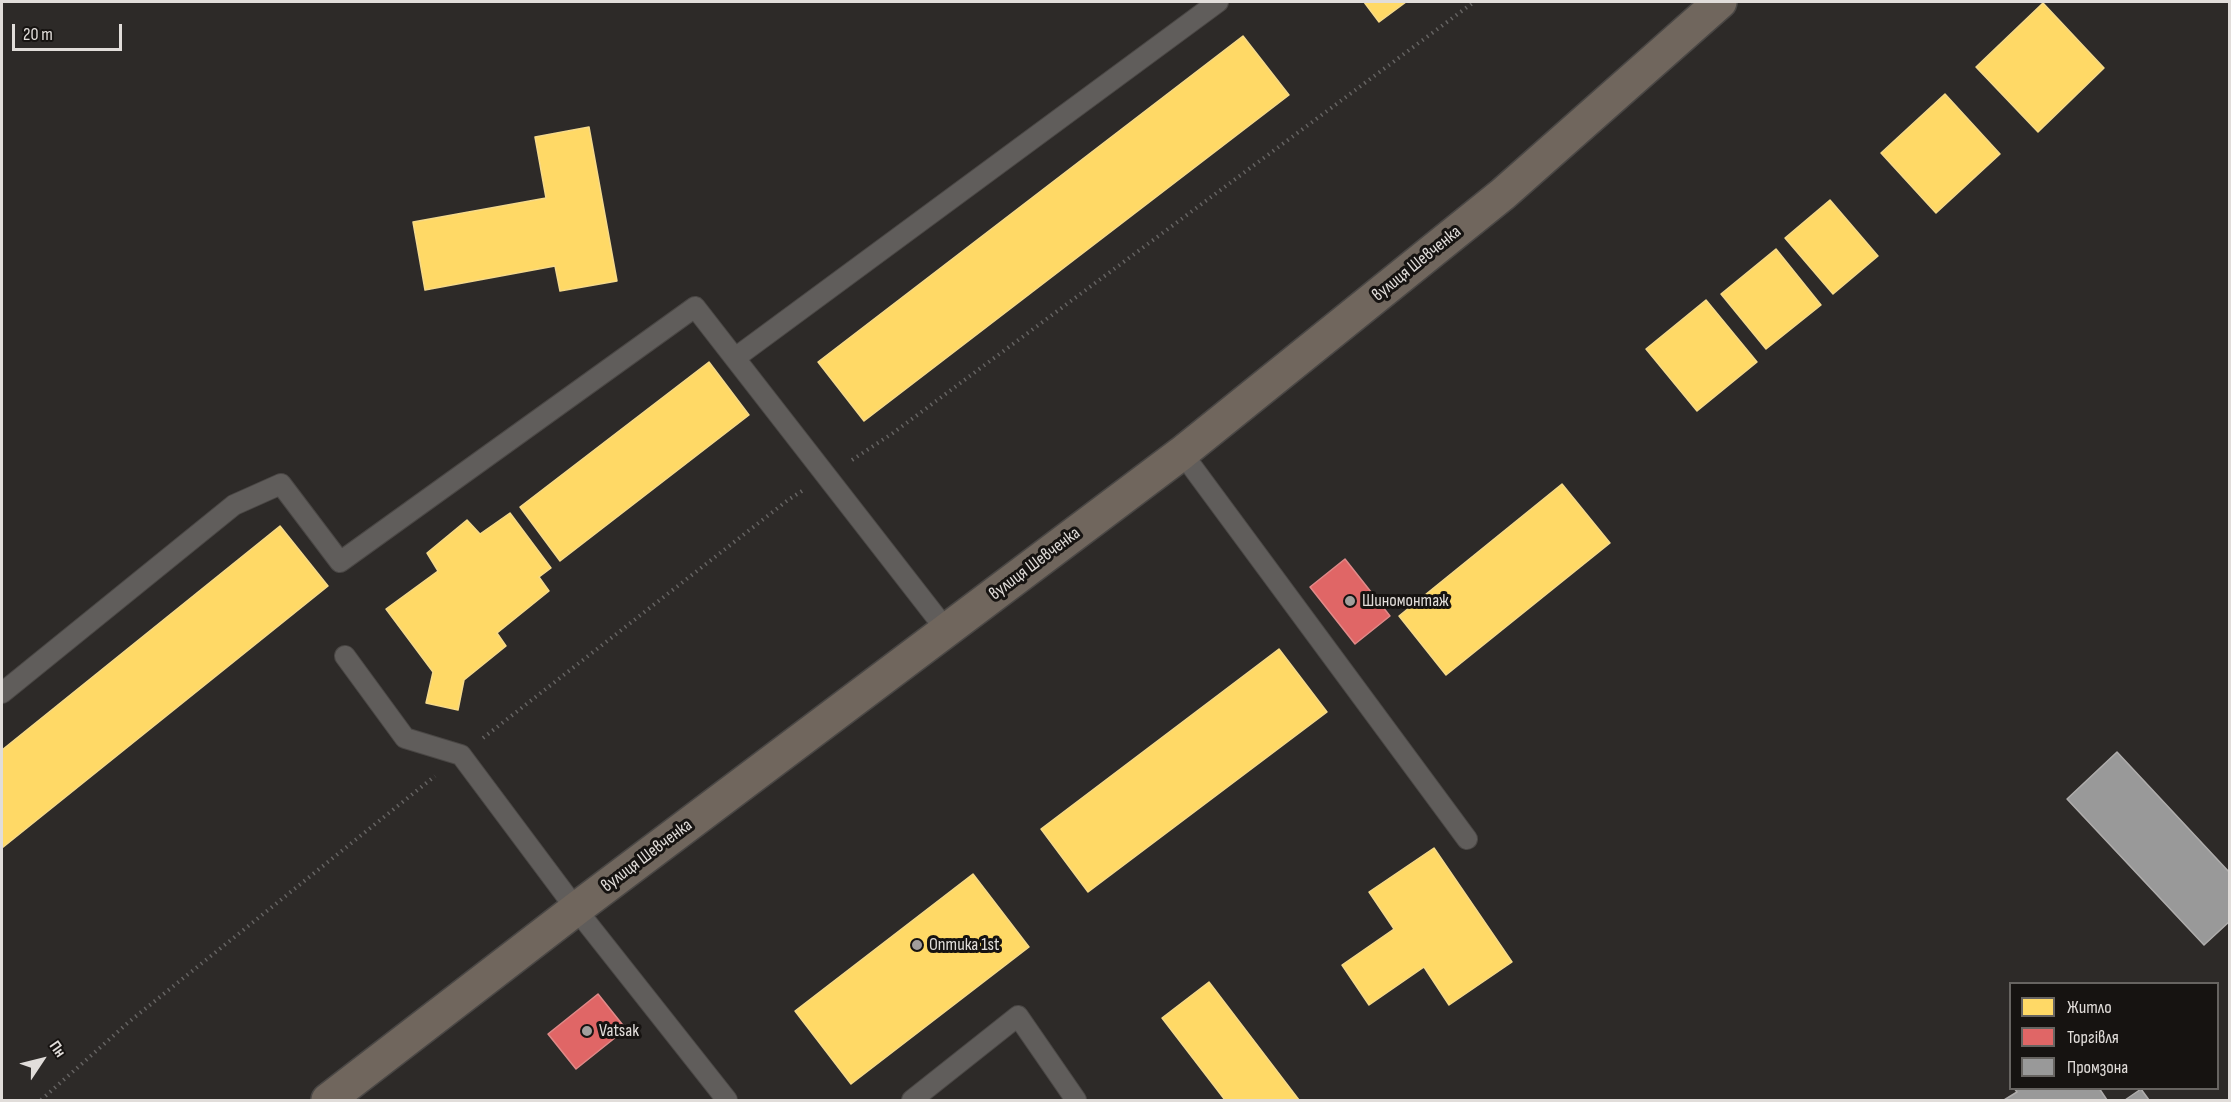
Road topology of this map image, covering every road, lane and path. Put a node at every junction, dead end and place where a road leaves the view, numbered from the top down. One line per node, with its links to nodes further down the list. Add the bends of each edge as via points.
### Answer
1 (1218, 2): 4 (lane)
2 (1474, 2): 6 (path, via 902,426)
3 (1720, 2): 5 (main road, вулиця Шевченка, via 1503,194)
4 (735, 358): 6 (lane); 9 (lane, via 695,307 340,562 281,484 234,505)
5 (1182, 453): 7 (main road, вулиця Шевченка); 11 (lane)
6 (827, 477): 7 (lane); 10 (path, via 788,500)
7 (947, 631): 12 (main road, вулиця Шевченка)
8 (345, 656): 10 (lane, via 405,738)
9 (2, 693)
10 (461, 755): 12 (lane); 13 (path, via 130,1021)
11 (1467, 839)
12 (576, 909): 14 (main road, вулиця Шевченка); 15 (lane)
13 (41, 1101)
14 (328, 1101)
15 (727, 1101)
16 (912, 1101): 17 (lane, via 1018,1016)
17 (1076, 1101)

